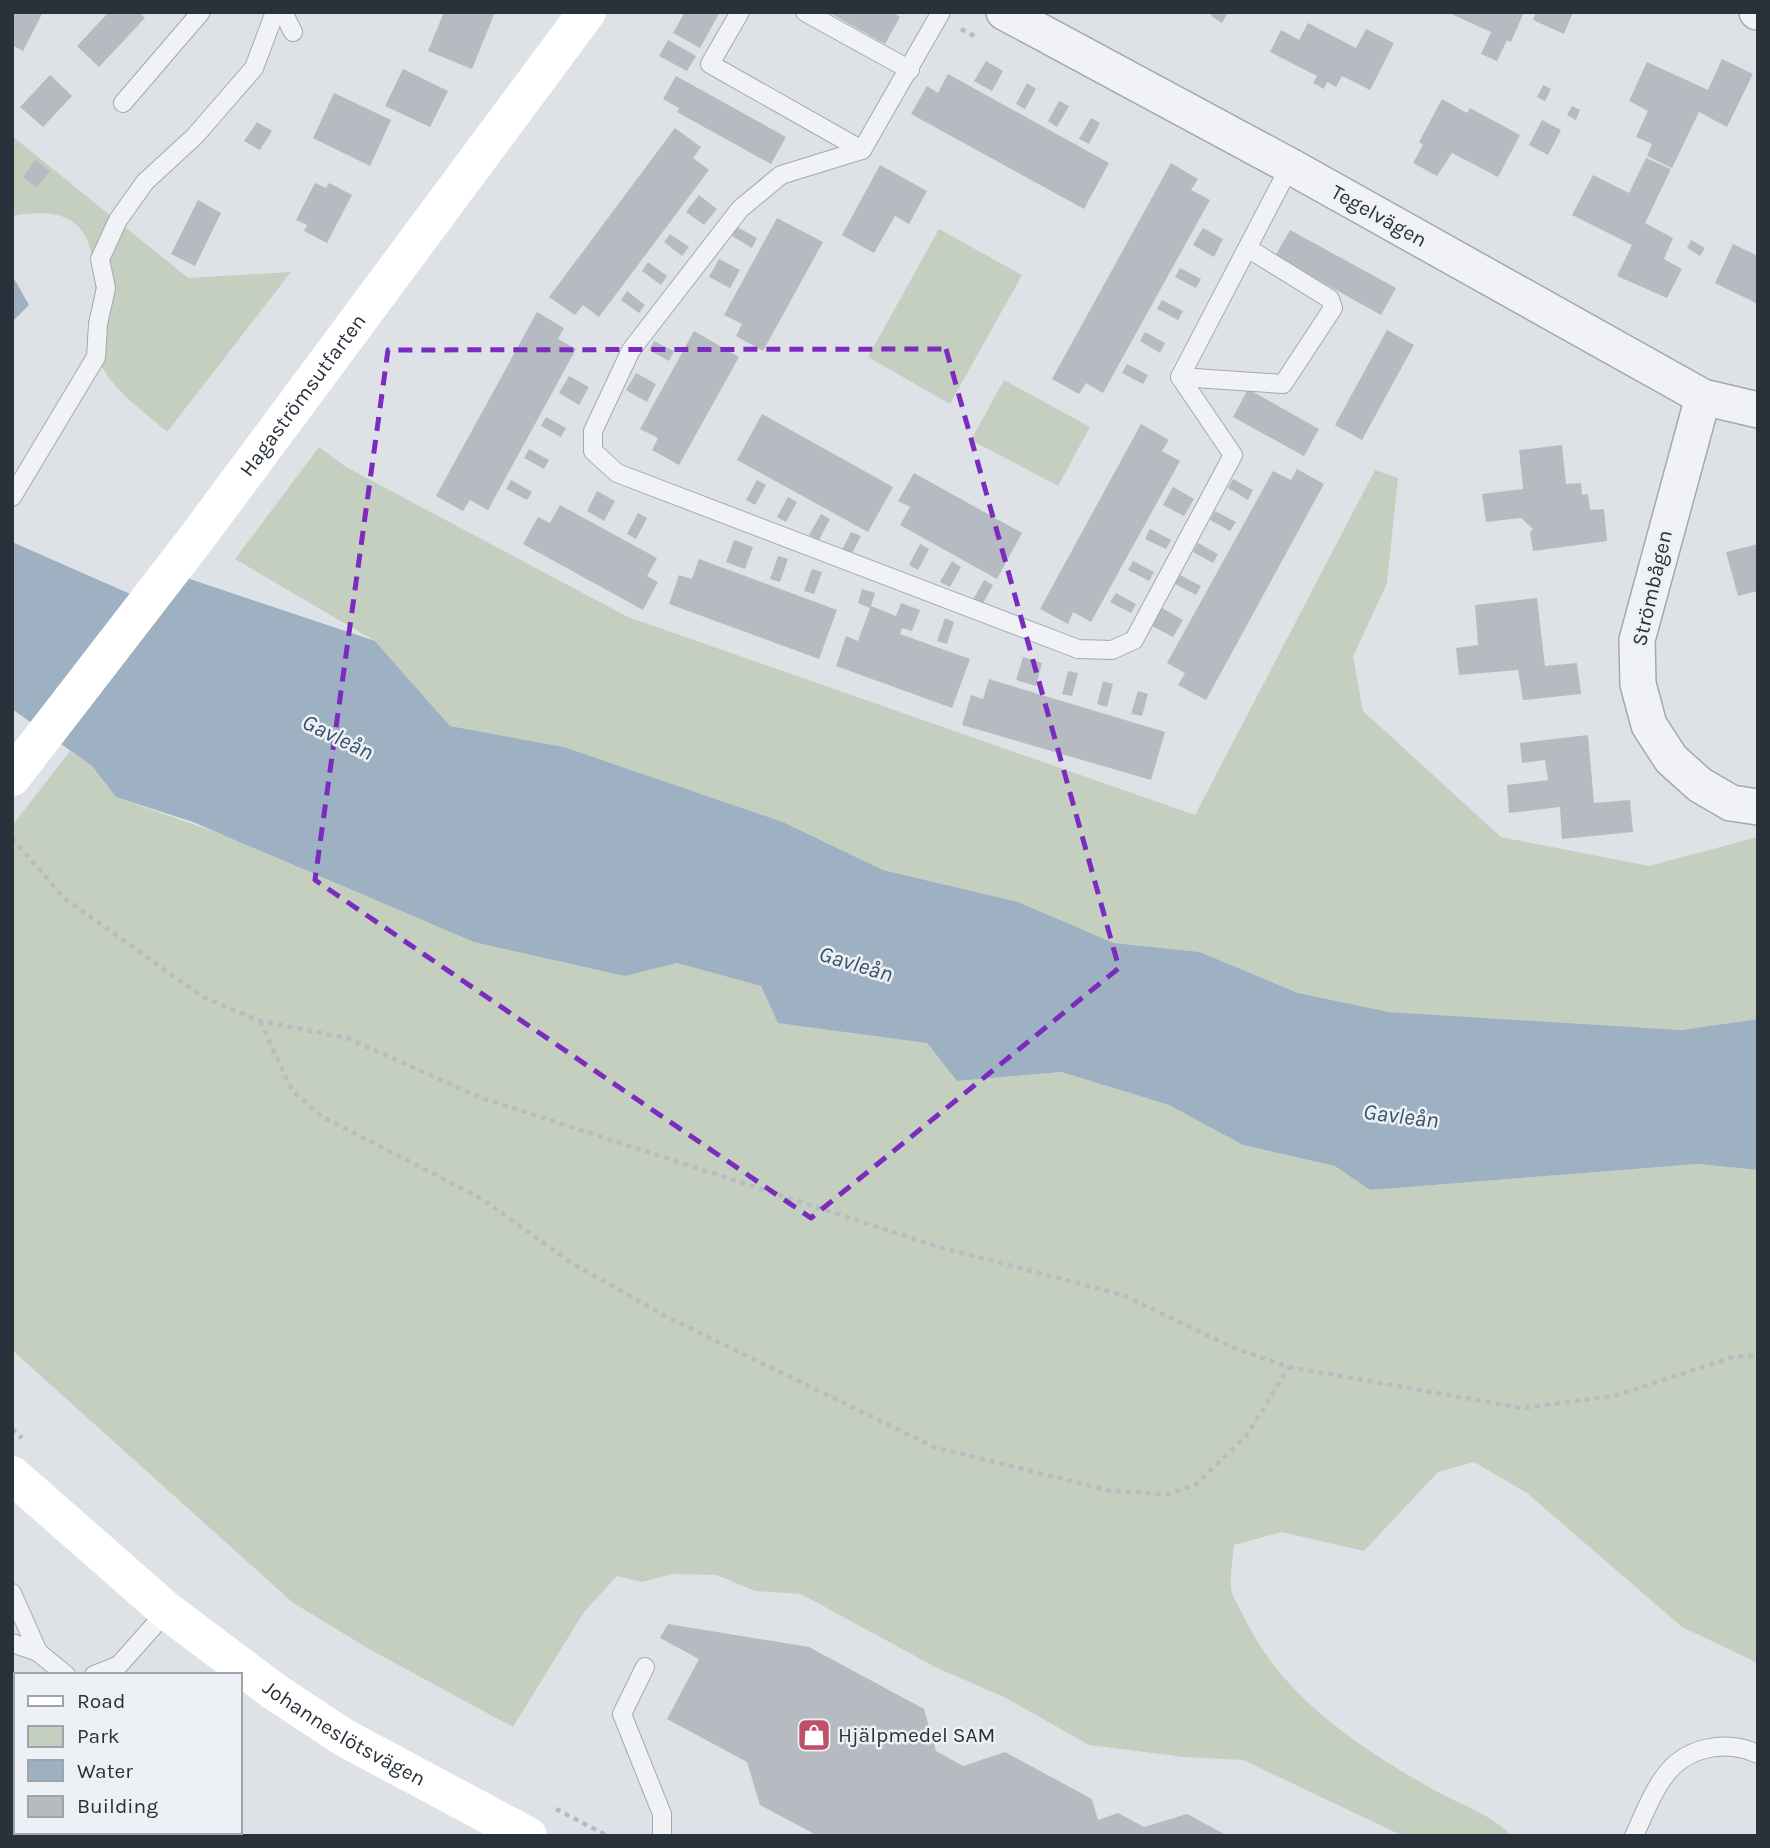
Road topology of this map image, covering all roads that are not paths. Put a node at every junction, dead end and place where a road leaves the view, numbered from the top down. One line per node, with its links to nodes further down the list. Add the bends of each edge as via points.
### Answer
1 (201, 12): 11 (lane)
2 (275, 12): 18 (lane, via 254,68 195,136 145,182 118,220 100,260 106,288 96,357)
3 (283, 12): 9 (lane)
4 (587, 12): 19 (street, Hagaströmsutfarten, via 195,540)
5 (740, 12): 12 (lane, via 710,64)
6 (804, 12): 10 (lane)
7 (941, 12): 10 (lane)
8 (1004, 12): 13 (street, Tegelvägen)
9 (293, 32)
10 (910, 70): 12 (lane)
11 (123, 103)
12 (862, 150): 15 (lane, via 781,175 740,209 631,349 593,431 593,451 617,473 1078,649 1112,650 1134,640 1233,455)
13 (1290, 166): 14 (lane); 16 (street, Tegelvägen)
14 (1249, 249): 15 (lane); 15 (lane, via 1330,299 1333,308 1283,383)
15 (1180, 377)
16 (1703, 397): 17 (street, Tegelvägen); 20 (street, Strömbågen, via 1639,630 1638,684 1649,725 1671,759 1700,785 1731,803)
17 (1758, 410)
18 (12, 496)
19 (12, 777)
20 (1758, 807)
21 (22, 1461): 23 (street, Johanneslötsvägen)
22 (12, 1593): 25 (lane)
23 (167, 1611): 28 (lane, via 119,1665); 30 (street, Johanneslötsvägen, via 343,1737)
24 (12, 1643): 25 (lane)
25 (38, 1652): 27 (lane)
26 (645, 1667): 31 (lane, via 622,1714 662,1814)
27 (64, 1673)
28 (98, 1673)
29 (1758, 1754): 32 (lane, via 1720,1745 1690,1753 1664,1776)
30 (538, 1820)
31 (662, 1836)
32 (1634, 1836)

